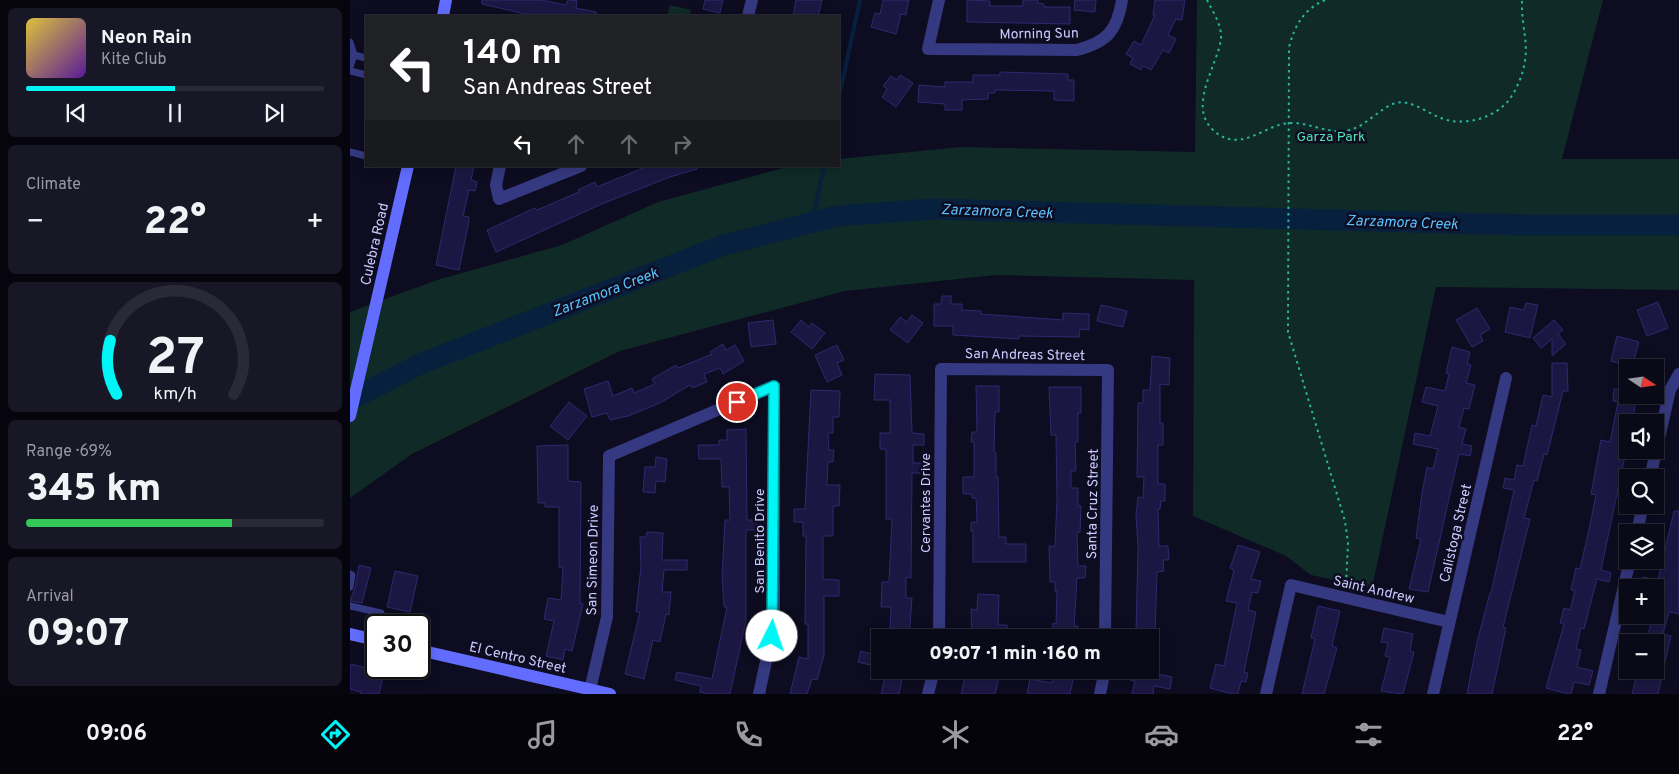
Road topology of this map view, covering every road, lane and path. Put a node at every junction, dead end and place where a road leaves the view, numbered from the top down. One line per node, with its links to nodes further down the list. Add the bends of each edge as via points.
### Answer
1 (446, 0): 8 (main road)
2 (752, 0): 9 (street)
3 (939, 0): 4 (street, Morning Sun, via 928,49 1077,50 1106,38 1115,26)
4 (1122, 0)
5 (1207, 0): 16 (path, via 1221,30 1204,97 1204,110 1212,129 1223,136 1247,139)
6 (1325, 0): 16 (path, via 1302,16 1288,48)
7 (1522, 0): 16 (path, via 1527,58 1510,98 1493,113 1465,122 1452,121 1402,102 1352,129 1340,132)
8 (443, 15)
9 (748, 15)
10 (350, 42): 11 (lane)
11 (354, 55): 12 (lane); 13 (lane)
12 (365, 58)
13 (350, 67)
14 (350, 71): 15 (lane)
15 (365, 75)
16 (1289, 123): 32 (path, via 1288,332 1345,521 1348,567)
17 (350, 152): 18 (lane)
18 (365, 156)
19 (408, 167): 27 (main road, Culebra Road)
20 (500, 167): 21 (street, via 496,185 499,199)
21 (579, 167)
22 (941, 369): 23 (street, San Andreas Street); 36 (street, Cervantes Drive)
23 (1108, 370): 37 (street, Santa Cruz Street)
24 (1678, 374): 28 (street, via 1670,390)
25 (1506, 378): 35 (street, Calistoga Street)
26 (774, 386): 43 (street, San Simeon Drive, via 609,456 607,617); 45 (street, San Benito Drive, via 774,624)
27 (350, 416)
28 (1652, 469)
29 (1628, 569): 50 (street)
30 (350, 574): 31 (lane)
31 (350, 587)
32 (1344, 598): 35 (street, Saint Andrew); 48 (street, Saint Andrew, via 1291,586)
33 (350, 606): 34 (lane)
34 (382, 614)
35 (1449, 622): 49 (street, Calistoga Street)
36 (939, 629)
37 (1106, 629)
38 (350, 634): 39 (main road)
39 (365, 637)
40 (430, 653): 43 (main road, El Centro Street)
41 (932, 679): 46 (street)
42 (1102, 679): 47 (street)
43 (589, 692): 44 (main road, El Centro Street)
44 (610, 694)
45 (759, 694)
46 (928, 694)
47 (1100, 694)
48 (1266, 694)
49 (1432, 694)
50 (1599, 694)

